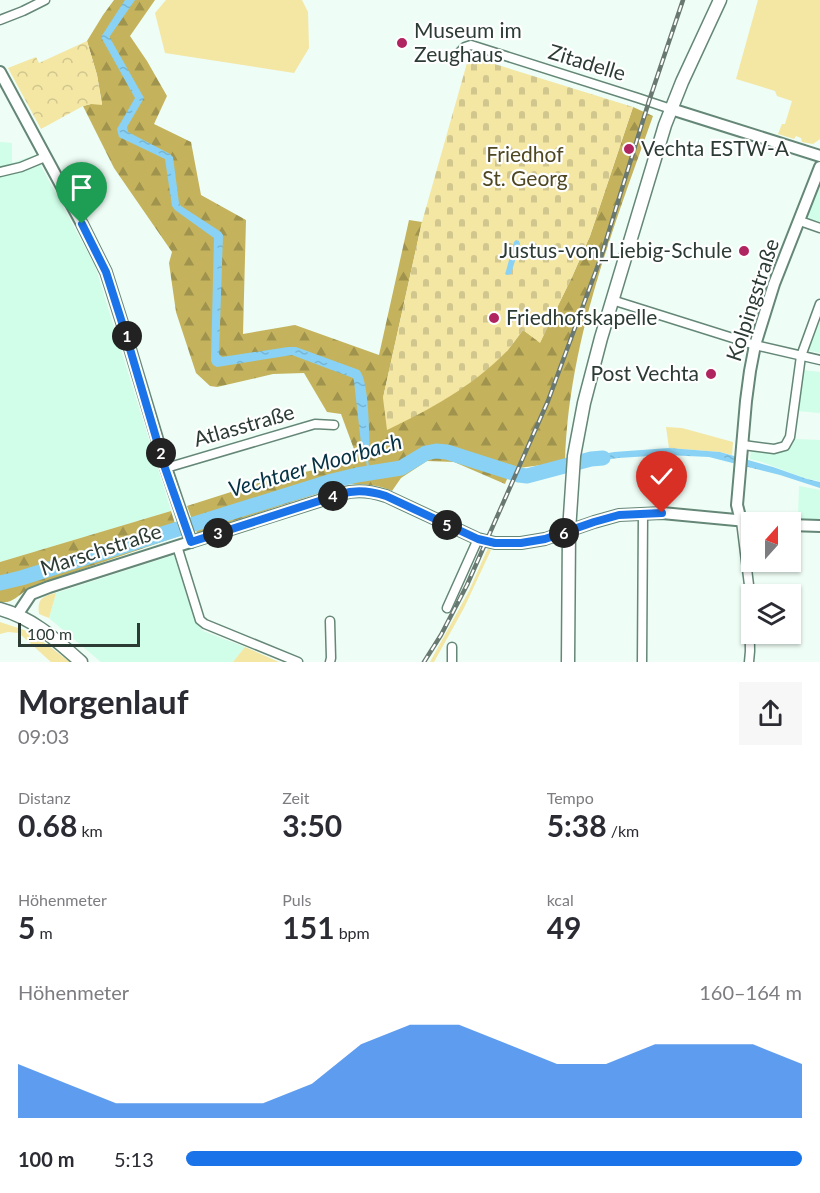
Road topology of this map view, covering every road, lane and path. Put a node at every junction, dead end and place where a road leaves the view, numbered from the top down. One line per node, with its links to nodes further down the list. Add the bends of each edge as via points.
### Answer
1 (45, 0): 3 (street)
2 (720, 0): 6 (main road)
3 (0, 20)
4 (460, 52): 6 (street, Zitadelle, via 471,45)
5 (0, 72): 8 (street)
6 (671, 109): 7 (street); 13 (main road)
7 (820, 156)
8 (45, 157): 10 (street); 20 (street, via 106,272)
9 (820, 167): 11 (street, Kolpingstraße)
10 (0, 172)
11 (800, 221): 12 (street); 15 (street, Kolpingstraße)
12 (820, 228)
13 (612, 300): 15 (street); 25 (main road, via 574,456)
14 (820, 304): 16 (street)
15 (755, 345): 16 (street); 19 (street, Kolpingstraße)
16 (801, 356): 17 (street); 19 (street, via 790,437 785,447)
17 (820, 360)
18 (334, 425): 20 (street, Atlasstraße, via 315,424)
19 (742, 449): 22 (street, Kolpingstraße, via 737,506)
20 (165, 468): 26 (street)
21 (643, 514): 22 (street, Marschstraße); 25 (street, Marschstraße, via 619,515); 40 (street)
22 (741, 521)
23 (801, 525): 24 (street)
24 (820, 526)
25 (569, 531): 27 (street, Marschstraße, via 521,543); 39 (main road)
26 (190, 539): 27 (street, Marschstraße, via 341,494 364,491 386,496); 28 (street, Marschstraße)
27 (478, 539): 30 (street)
28 (177, 546): 32 (street, Marschstraße, via 31,594); 36 (street, via 200,620)
29 (747, 572): 41 (street)
30 (447, 608)
31 (0, 609): 32 (main road)
32 (17, 615): 35 (main road, via 43,630)
33 (330, 621): 37 (street)
34 (452, 647): 38 (street)
35 (81, 662)
36 (298, 662)
37 (330, 662)
38 (452, 662)
39 (568, 662)
40 (642, 662)
41 (749, 662)

